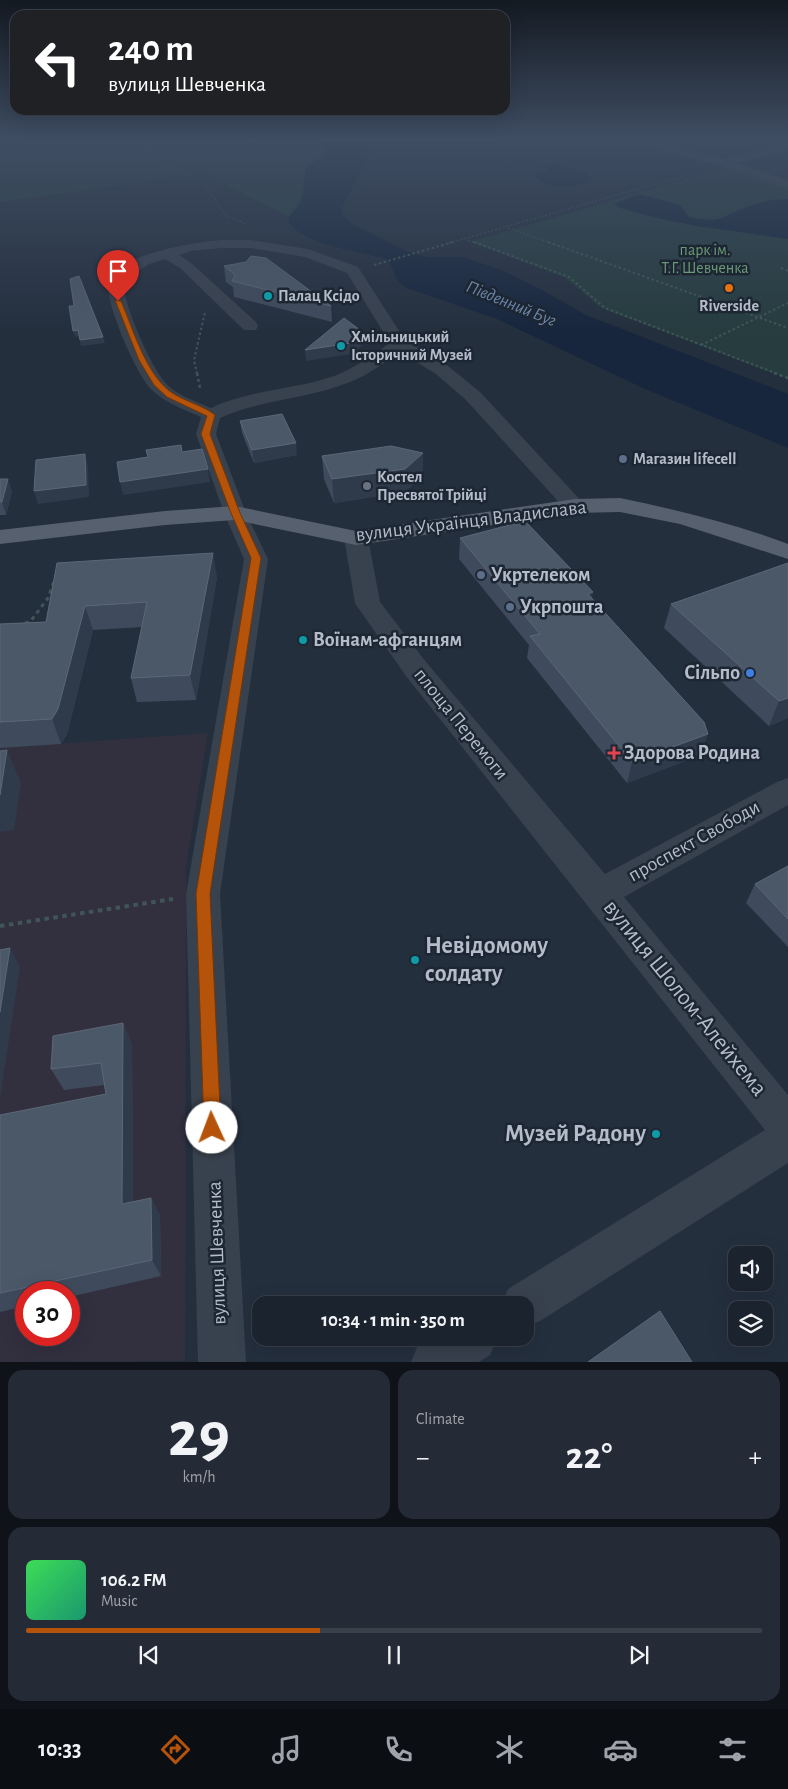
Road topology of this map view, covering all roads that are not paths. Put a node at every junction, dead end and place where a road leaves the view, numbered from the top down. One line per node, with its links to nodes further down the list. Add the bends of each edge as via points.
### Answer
1 (238, 235): 2 (street, via 273,240)
2 (308, 253): 4 (street, via 251,244 222,244 190,247); 7 (street, via 353,270)
3 (122, 254): 5 (street, via 113,270)
4 (166, 254): 5 (street, via 144,261); 6 (street, via 185,265)
5 (117, 280): 8 (street, via 114,290 121,312 156,384 170,396)
6 (250, 326)
7 (400, 344): 8 (street, via 362,371 335,382 246,401); 9 (street, via 442,370 473,396)
8 (211, 415): 10 (street, вулиця Шевченка, via 206,434)
9 (575, 506): 12 (main road, вулиця Українця Владислава); 13 (main road, вулиця Українця Владислава, via 620,506 684,518)
10 (235, 513): 11 (main road, вулиця Українця Владислава); 12 (main road, вулиця Українця Владислава); 20 (street, вулиця Шевченка, via 256,558 203,894)
11 (0, 537)
12 (356, 538): 15 (street, площа Перемоги, via 368,603 416,669)
13 (788, 552)
14 (788, 790): 15 (street, проспект Свободи)
15 (600, 892): 16 (street, вулиця Шолом-Алейхема)
16 (788, 1127)
17 (788, 1139): 18 (street)
18 (534, 1299)
19 (460, 1346): 21 (street)
20 (222, 1362)
21 (435, 1362)

